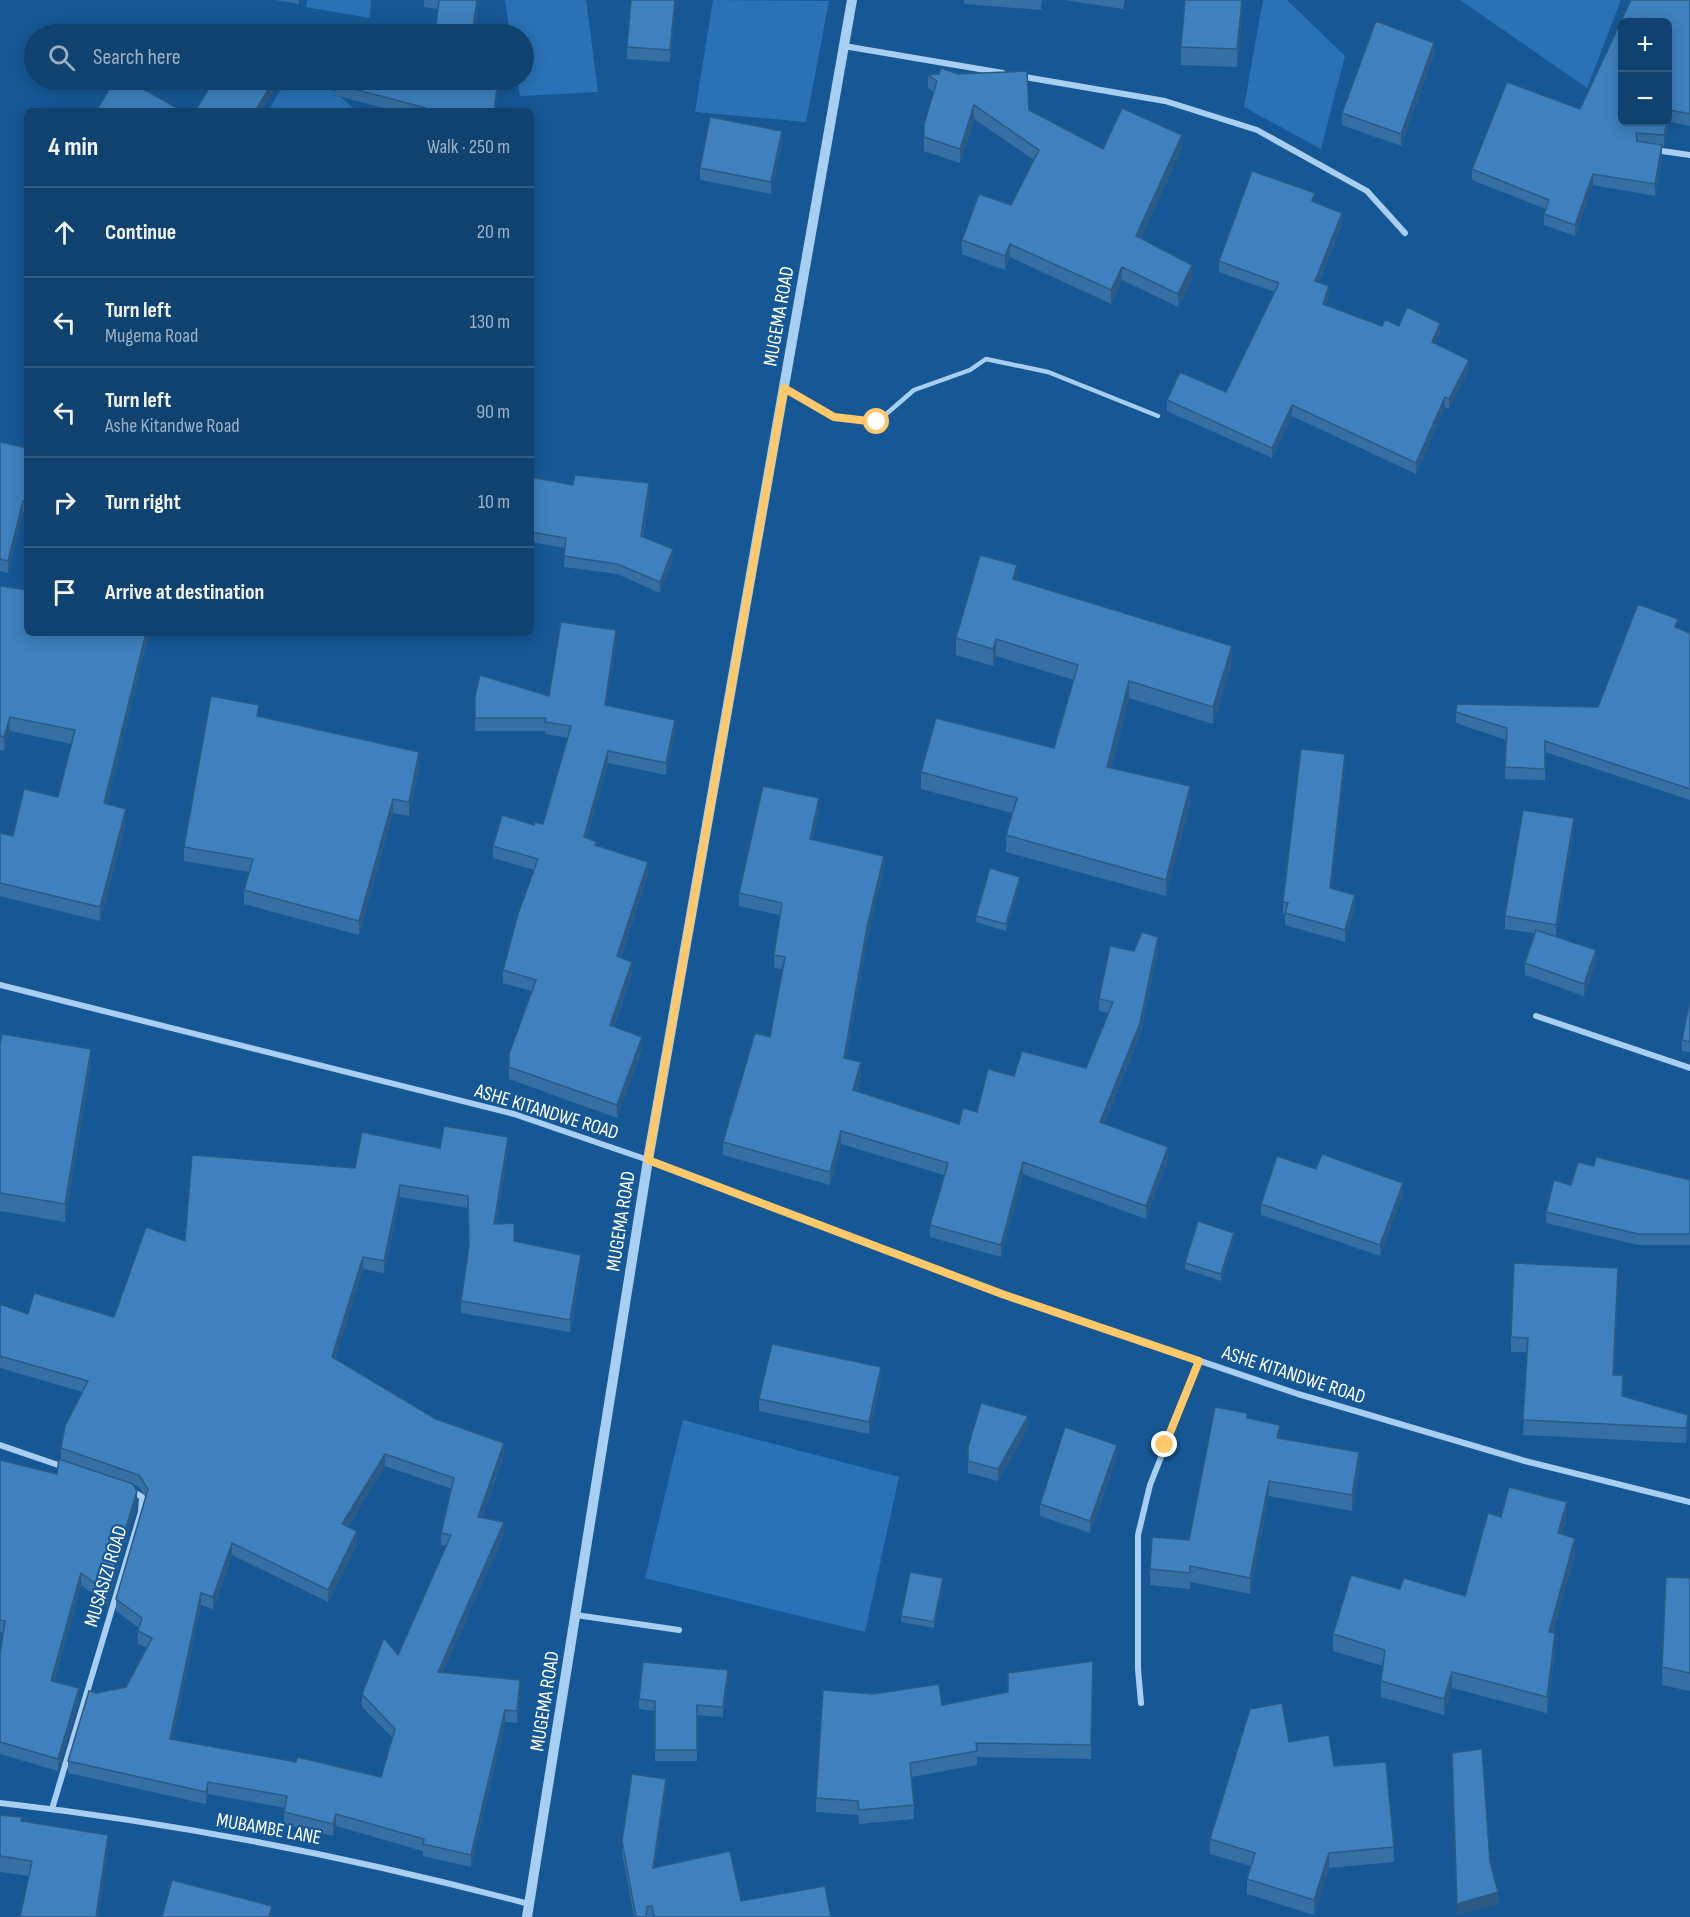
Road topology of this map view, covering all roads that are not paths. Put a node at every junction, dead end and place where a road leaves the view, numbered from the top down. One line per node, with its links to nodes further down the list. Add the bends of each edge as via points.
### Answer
1 (852, 0): 2 (street, MUGEMA ROAD)
2 (844, 46): 5 (street, via 1165,101 1213,114 1257,130 1367,191); 6 (street, MUGEMA ROAD)
3 (1650, 150): 4 (street)
4 (1690, 154)
5 (1405, 233)
6 (784, 388): 7 (lane, via 834,417 877,422 914,390 970,370 986,359 1048,372); 11 (street, MUGEMA ROAD)
7 (1158, 416)
8 (0, 986): 11 (street, ASHE KITANDWE ROAD, via 514,1114)
9 (1536, 1016): 10 (street)
10 (1690, 1068)
11 (648, 1160): 12 (street, ASHE KITANDWE ROAD, via 1002,1294); 17 (street, MUGEMA ROAD)
12 (1199, 1361): 16 (street, ASHE KITANDWE ROAD, via 1525,1461); 19 (street, via 1150,1485 1138,1535)
13 (0, 1445): 14 (street)
14 (74, 1470)
15 (126, 1489): 21 (street, MUSASIZI ROAD, via 142,1497 141,1512)
16 (1690, 1502)
17 (576, 1615): 18 (street); 22 (street, MUGEMA ROAD)
18 (679, 1630)
19 (1141, 1703)
20 (0, 1803): 21 (street, MUBAMBE LANE)
21 (52, 1809): 22 (street, MUBAMBE LANE, via 373,1864)
22 (529, 1904): 23 (street, MUGEMA ROAD)
23 (527, 1917)

